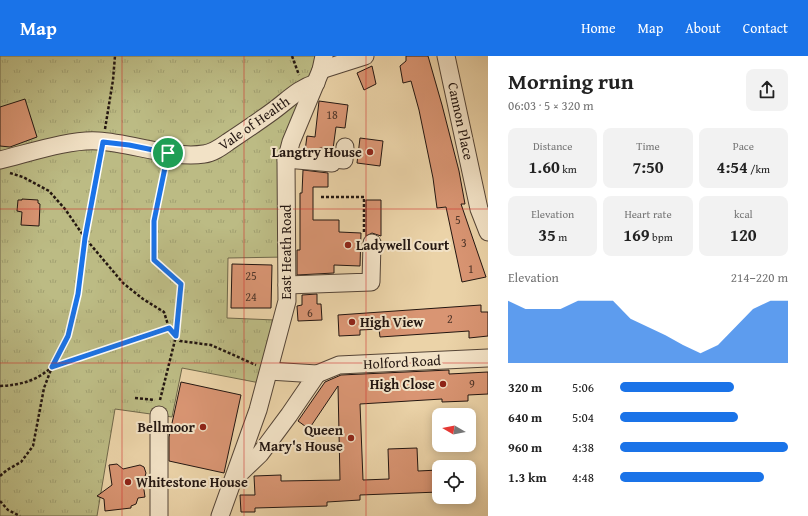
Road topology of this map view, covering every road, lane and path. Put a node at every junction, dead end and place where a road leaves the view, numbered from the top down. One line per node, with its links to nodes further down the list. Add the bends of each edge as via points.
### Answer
1 (115, 56): 7 (path)
2 (292, 56): 6 (path)
3 (365, 56): 5 (street, Vale of Health)
4 (446, 56): 14 (street, Cannon Place, via 479,209)
5 (320, 70): 9 (street, Vale of Health, via 274,110 214,151 183,155); 10 (street, East Heath Road)
6 (299, 76)
7 (103, 142): 9 (street, Vale of Health); 12 (street, Vale of Health, via 74,142); 15 (path)
8 (346, 147): 11 (street, via 344,160)
9 (168, 153): 19 (path, via 154,221 154,260 181,284)
10 (287, 157): 11 (street); 11 (street); 17 (street, East Heath Road)
11 (320, 159)
12 (4, 166): 15 (path, via 49,191)
13 (321, 197): 16 (path, via 364,197 364,237)
14 (488, 232)
15 (85, 238): 18 (path, via 123,283 164,312); 21 (path, via 78,294 68,336)
16 (372, 243): 17 (street, via 371,282)
17 (287, 285): 22 (street, East Heath Road, via 287,301)
18 (169, 328): 19 (path); 21 (path)
19 (176, 336): 22 (path, via 180,341 211,345); 25 (path, via 160,401)
20 (488, 358): 23 (street, Holford Road, via 338,365)
21 (52, 367): 24 (path, via 42,376 16,385); 27 (path, via 44,388 33,446 21,462)
22 (268, 371): 23 (street, Holford Road); 28 (street, East Heath Road, via 258,410)
23 (317, 374): 28 (street, via 260,454)
24 (0, 386)
25 (135, 398)
26 (159, 415): 31 (street)
27 (0, 476)
28 (233, 481): 32 (street, East Heath Road)
29 (0, 501): 30 (path, via 8,510)
30 (20, 516)
31 (159, 516)
32 (220, 516)

